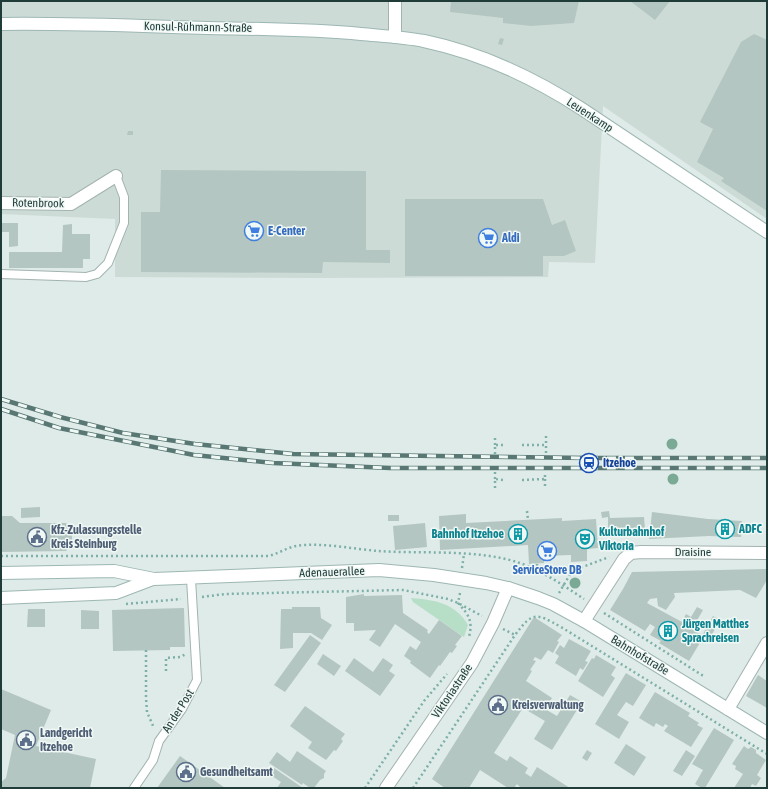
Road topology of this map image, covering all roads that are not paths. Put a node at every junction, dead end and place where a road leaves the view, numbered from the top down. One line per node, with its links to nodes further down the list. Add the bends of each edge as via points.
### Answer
1 (395, 1): 3 (street)
2 (1, 24): 3 (street, Konsul-Rühmann-Straße, via 294,30)
3 (395, 37): 6 (street, Leuenkamp, via 425,41 460,51 532,79 582,109)
4 (116, 176): 5 (street, Rotenbrook, via 71,204); 7 (lane, via 124,197 124,223 108,263 97,274 86,277)
5 (1, 202)
6 (767, 232)
7 (1, 274)
8 (767, 553): 14 (street, Draisine, via 636,553 624,559)
9 (1, 573): 11 (street, Adenauerallee, via 114,571)
10 (191, 578): 11 (street, Adenauerallee); 12 (street, Adenauerallee, via 380,570 434,575); 18 (lane, An der Post, via 197,680 182,709 159,741 153,760)
11 (154, 579): 13 (street, Adenauerallee, via 116,593)
12 (508, 588): 14 (street, Bahnhofstraße, via 538,598); 19 (street, Viktoriastraße, via 472,663)
13 (1, 598)
14 (584, 621): 16 (street, Bahnhofstraße)
15 (767, 643): 16 (street)
16 (728, 709): 17 (street, Bahnhofstraße)
17 (767, 733)
18 (134, 788)
19 (386, 788)

